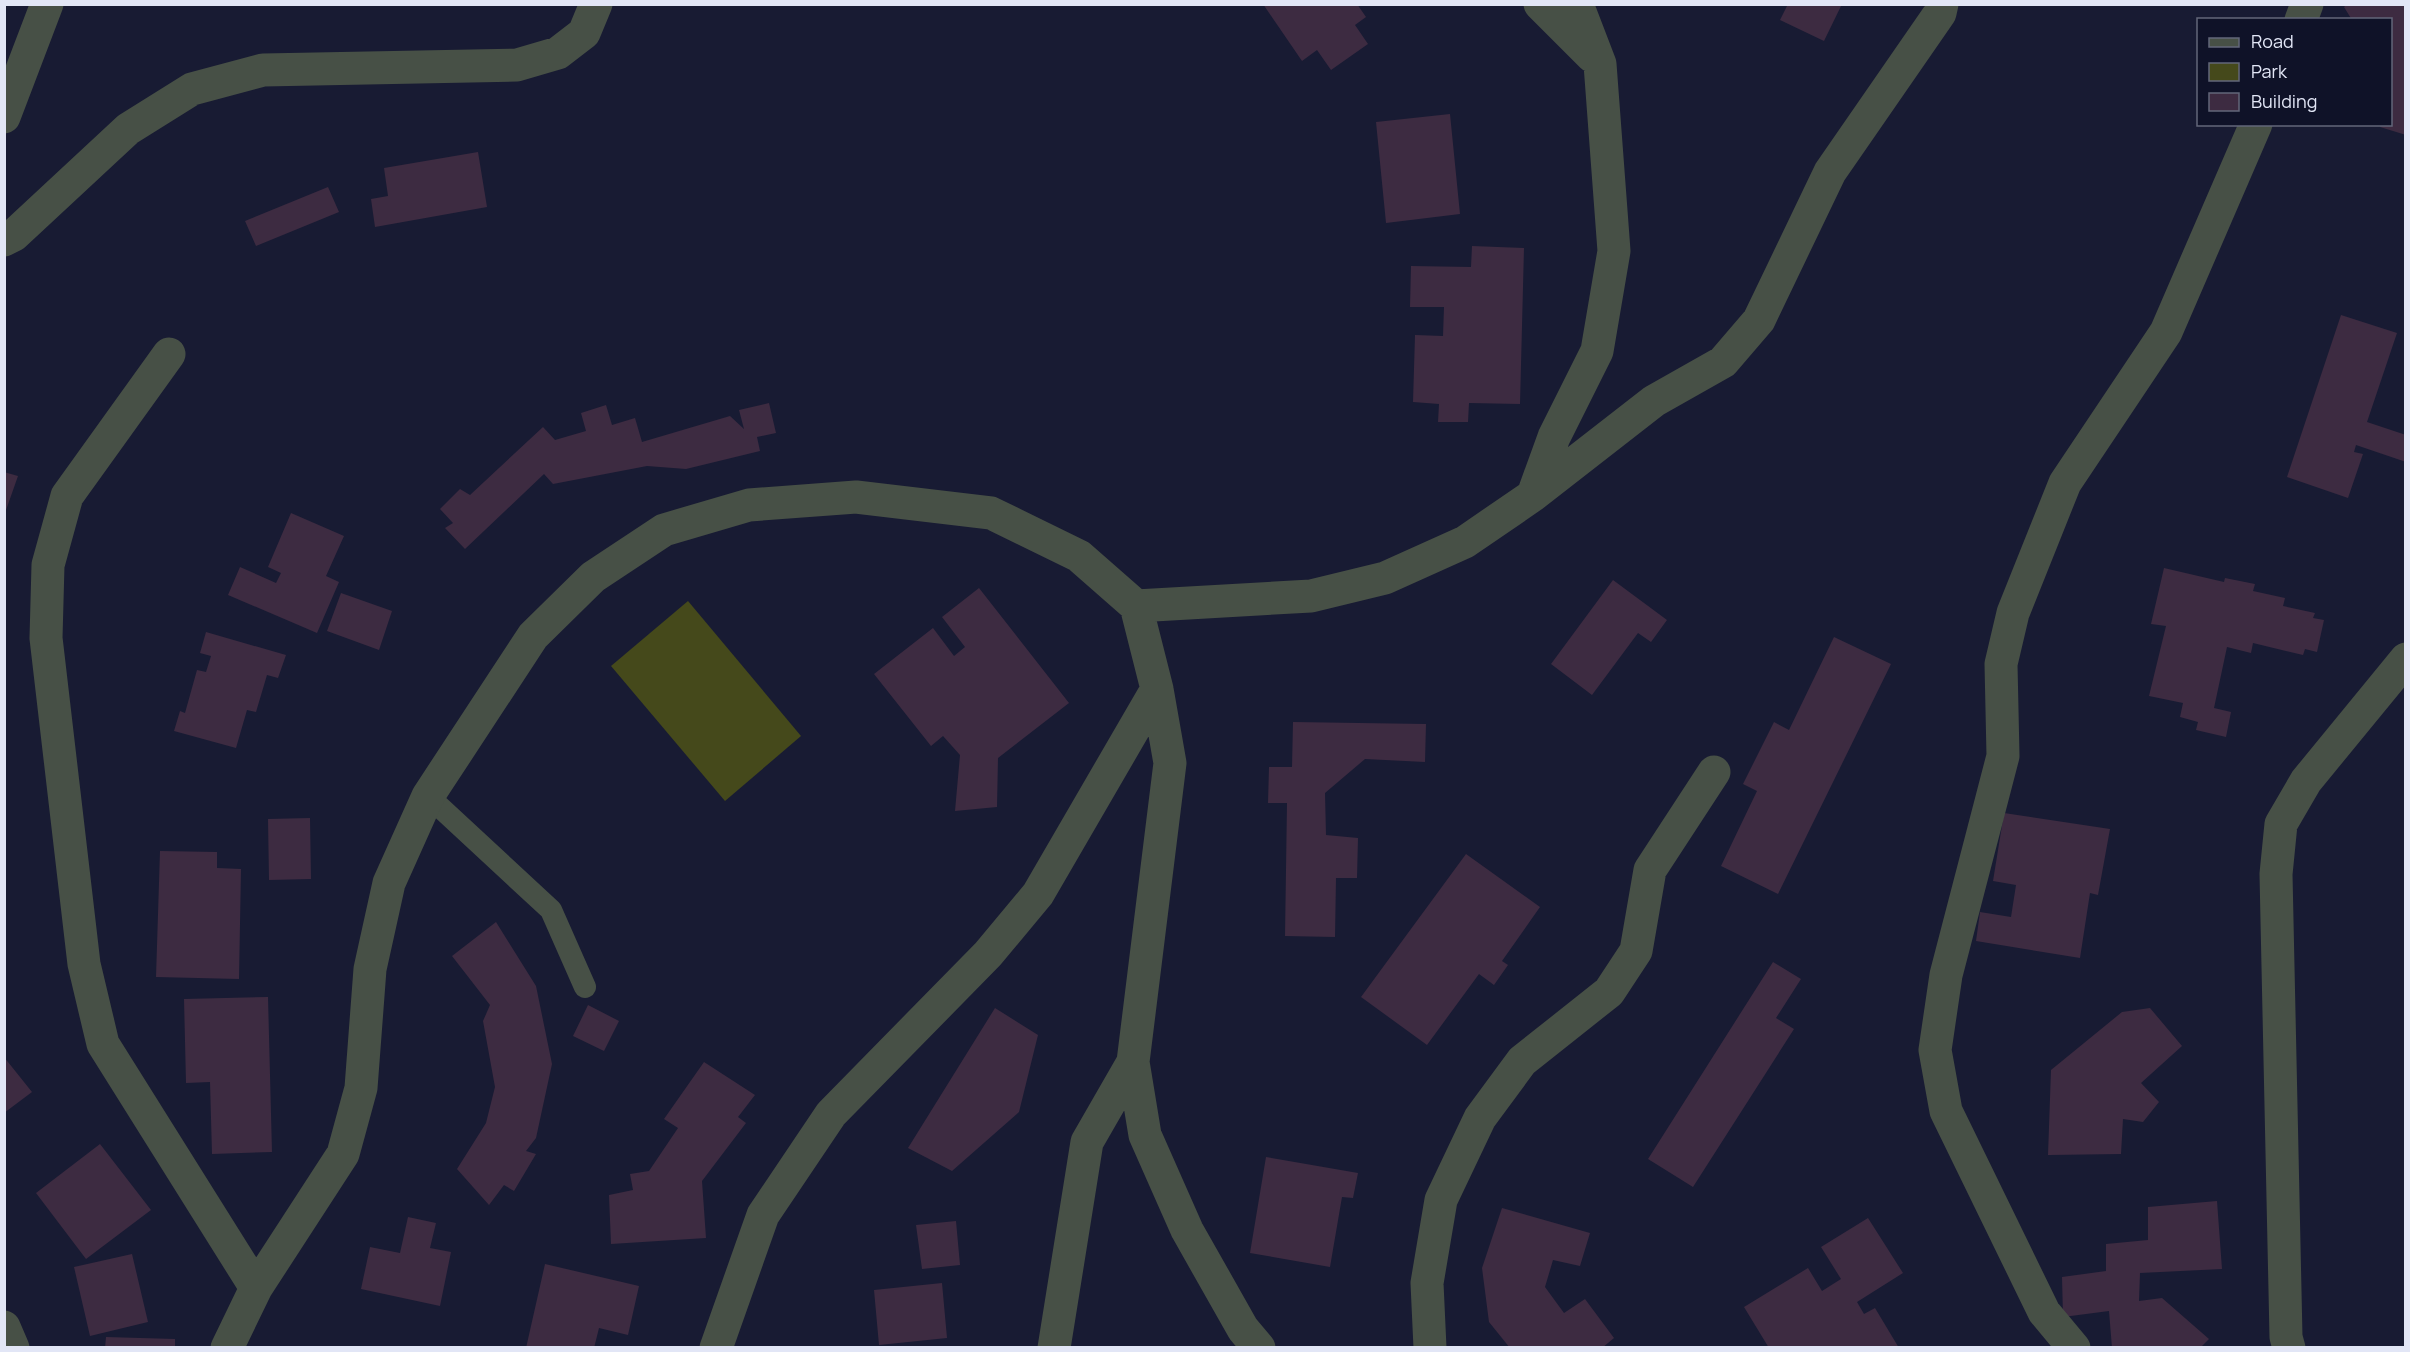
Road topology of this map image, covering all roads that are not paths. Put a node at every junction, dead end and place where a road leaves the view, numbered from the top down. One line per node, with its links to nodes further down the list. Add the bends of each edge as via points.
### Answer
1 (47, 4): 8 (street)
2 (566, 4): 6 (street)
3 (1540, 4): 7 (street)
4 (1576, 4): 7 (street)
5 (1942, 4): 12 (street, via 1940,13 1830,172 1759,320 1723,362 1654,401)
6 (590, 19): 10 (street, via 558,53 517,65 263,70 192,89 128,129)
7 (1600, 64): 12 (street, via 1614,251 1597,351 1554,437)
8 (4, 117)
9 (2255, 126): 28 (street, via 2166,332 2065,483 2013,613 2001,664 2003,756 1946,975 1936,1039 1946,1111 2044,1312)
10 (4, 240)
11 (169, 354): 20 (street, via 67,496 48,565 46,638 84,964 103,1044)
12 (1533, 496): 13 (street, via 1465,542 1385,578 1311,596)
13 (1136, 606): 15 (street); 17 (street, via 1079,556 991,513 856,497 749,505 664,530 593,577 533,636)
14 (2406, 659): 29 (street, via 2306,781 2281,824 2276,886)
15 (1157, 689): 19 (street, via 1170,763); 24 (street, via 1038,894 988,954 831,1114 775,1197 763,1215)
16 (1713, 772): 27 (street, via 1650,870 1636,951 1609,992 1522,1061 1480,1118 1441,1200 1427,1283)
17 (428, 796): 18 (lane, via 551,910); 20 (street, via 389,883 370,969 361,1088 343,1154)
18 (585, 987)
19 (1133, 1062): 25 (street, via 1087,1142); 26 (street, via 1144,1135 1187,1230 1243,1329)
20 (256, 1288): 23 (street)
21 (4, 1327): 22 (street)
22 (13, 1347)
23 (227, 1347)
24 (716, 1347)
25 (1054, 1347)
26 (1258, 1347)
27 (1430, 1347)
28 (2074, 1347)
29 (2289, 1347)

